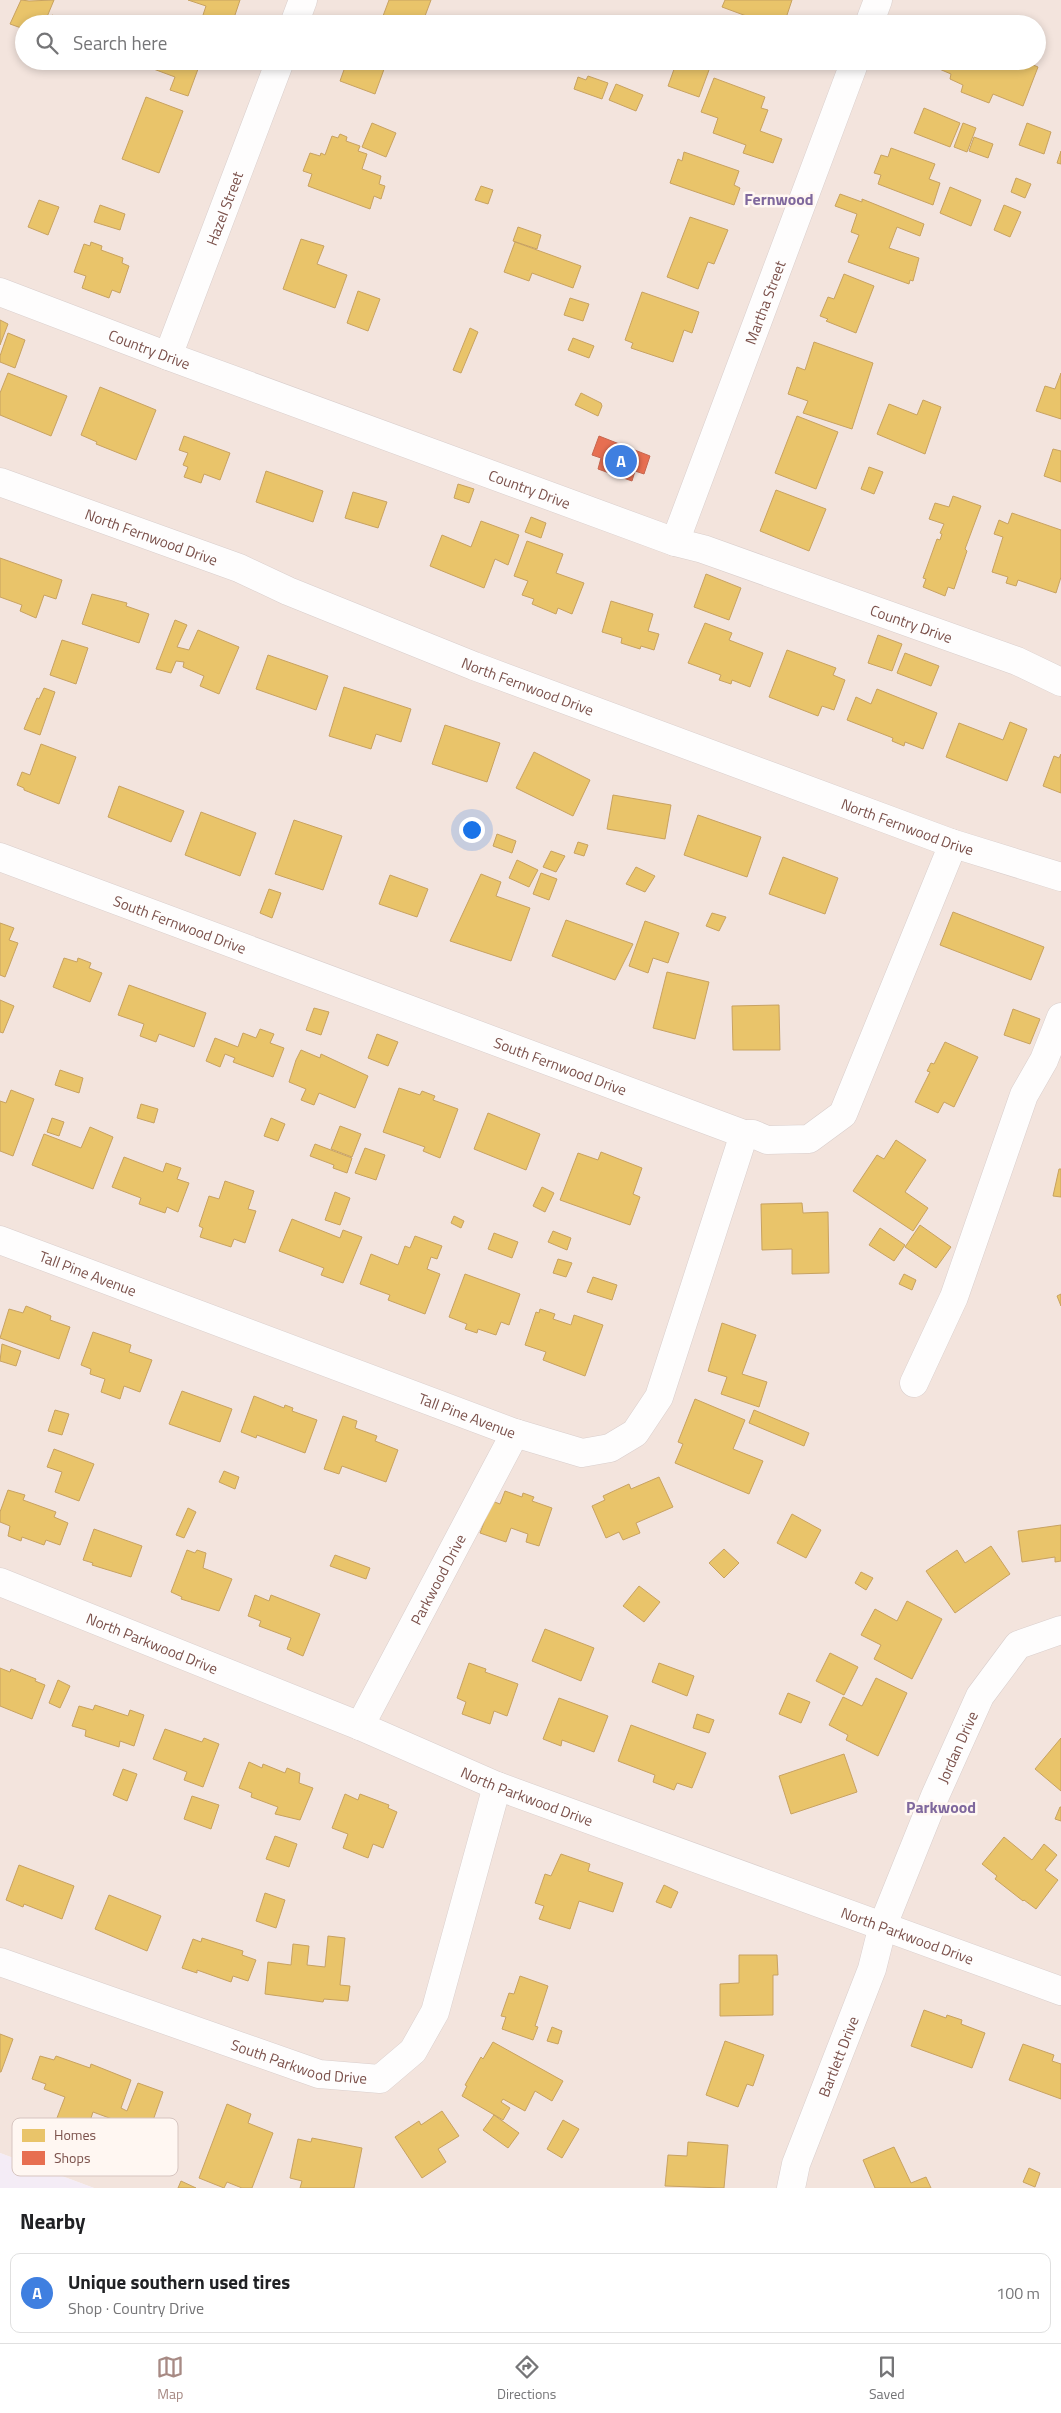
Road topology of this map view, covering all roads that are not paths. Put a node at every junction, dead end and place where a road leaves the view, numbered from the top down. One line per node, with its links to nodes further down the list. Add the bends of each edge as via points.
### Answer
1 (303, 0): 3 (street)
2 (878, 0): 4 (street)
3 (297, 15)
4 (872, 15)
5 (277, 70): 8 (street, Hazel Street)
6 (852, 70): 10 (street, Martha Street)
7 (0, 292): 8 (street, Country Drive)
8 (168, 356): 10 (street, Country Drive)
9 (0, 482): 12 (street, North Fernwood Drive, via 238,568 474,666)
10 (676, 542): 11 (street, Country Drive, via 704,549 1017,662)
11 (1061, 682)
12 (951, 842): 14 (street, North Fernwood Drive); 16 (street, South Fernwood Drive, via 949,854 843,1114 809,1139 767,1140)
13 (0, 857): 16 (street, South Fernwood Drive)
14 (1061, 877)
15 (1061, 1017): 18 (street, via 1044,1060 1024,1095 954,1296)
16 (744, 1134): 19 (street, Tall Pine Avenue, via 659,1397 635,1433 610,1448 582,1453)
17 (0, 1240): 19 (street, Tall Pine Avenue)
18 (914, 1383)
19 (515, 1433): 22 (street, Parkwood Drive)
20 (0, 1582): 22 (street, North Parkwood Drive)
21 (1061, 1630): 24 (street, Jordan Drive, via 1018,1645 980,1696)
22 (360, 1726): 23 (street, North Parkwood Drive)
23 (497, 1786): 24 (street, North Parkwood Drive); 25 (street, South Parkwood Drive, via 435,2012 413,2052 380,2079 319,2074)
24 (883, 1925): 26 (street, North Parkwood Drive); 27 (street, Bartlett Drive, via 872,1969 796,2164)
25 (0, 1962)
26 (1061, 1991)
27 (791, 2188)

